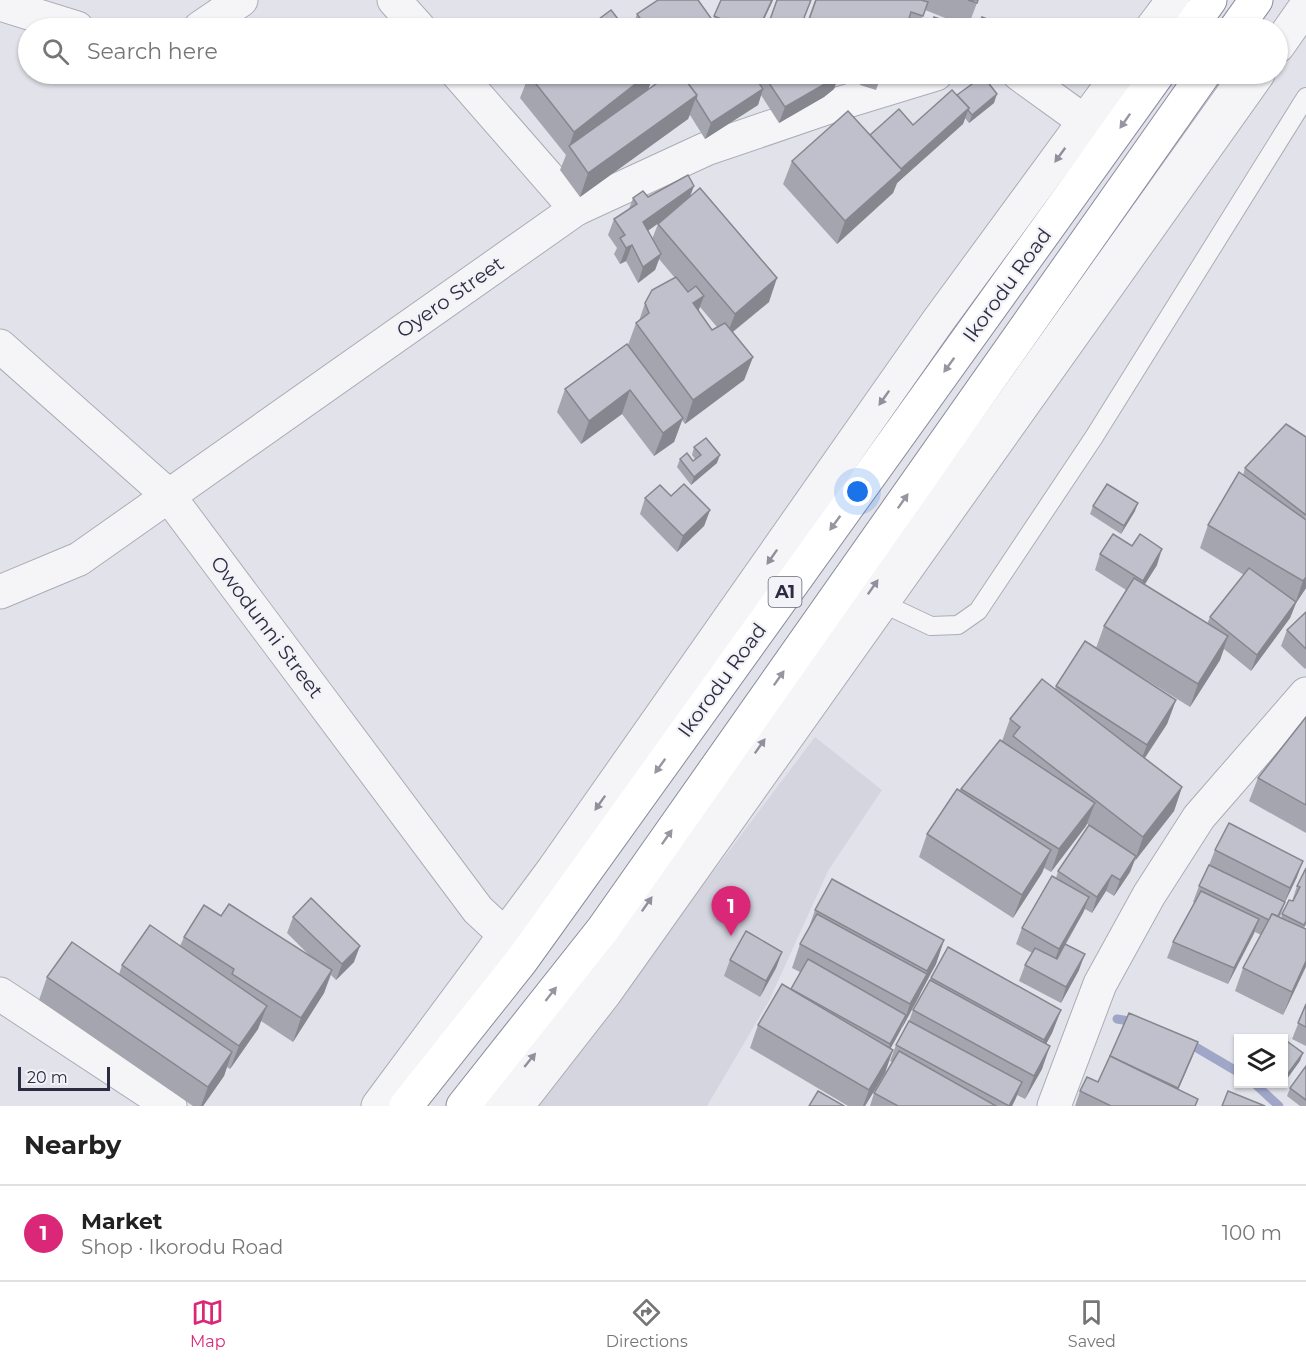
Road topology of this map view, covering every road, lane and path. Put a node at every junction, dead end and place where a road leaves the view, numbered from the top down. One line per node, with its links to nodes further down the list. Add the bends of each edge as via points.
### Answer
1 (241, 0): 10 (street)
2 (394, 0): 11 (street)
3 (1173, 0): 12 (street)
4 (1210, 0): 13 (highway)
5 (1256, 0): 14 (highway)
6 (1291, 0): 15 (lane)
7 (0, 4): 9 (street)
8 (1306, 6): 16 (street)
9 (45, 18)
10 (215, 18)
11 (410, 18)
12 (1160, 18)
13 (1197, 18)
14 (1243, 18)
15 (1278, 18)
16 (1288, 32)
17 (467, 84): 27 (street)
18 (903, 84): 27 (street, Oyero Street, via 706,149)
19 (1033, 84): 26 (street)
20 (1112, 84): 26 (street, Ikorodu Road)
21 (1151, 84): 37 (highway, Ikorodu Road / A1, one-way to 37, via 522,960)
22 (1197, 84): 38 (highway, Ikorodu Road / A1, one-way to 22, via 603,929)
23 (1231, 84): 39 (lane, one-way to 23, via 580,998)
24 (1251, 84): 31 (street)
25 (1306, 97): 31 (lane, via 1094,437 978,611 958,625 932,626)
26 (1084, 121): 33 (street, Ikorodu Road, one-way to 33, via 938,321)
27 (576, 209): 29 (street, Oyero Street)
28 (0, 346): 29 (street, Owodunni Street)
29 (168, 495): 30 (street, Oyero Street, via 80,559); 33 (street, Owodunni Street, via 478,910)
30 (0, 592)
31 (882, 603): 40 (street, via 605,993)
32 (1306, 694): 41 (street, via 1199,817 1149,895 1100,984)
33 (505, 935): 36 (street, Ikorodu Road)
34 (0, 994): 35 (street)
35 (170, 1106)
36 (378, 1106)
37 (406, 1106)
38 (463, 1106)
39 (493, 1106)
40 (517, 1106)
41 (1054, 1106)

